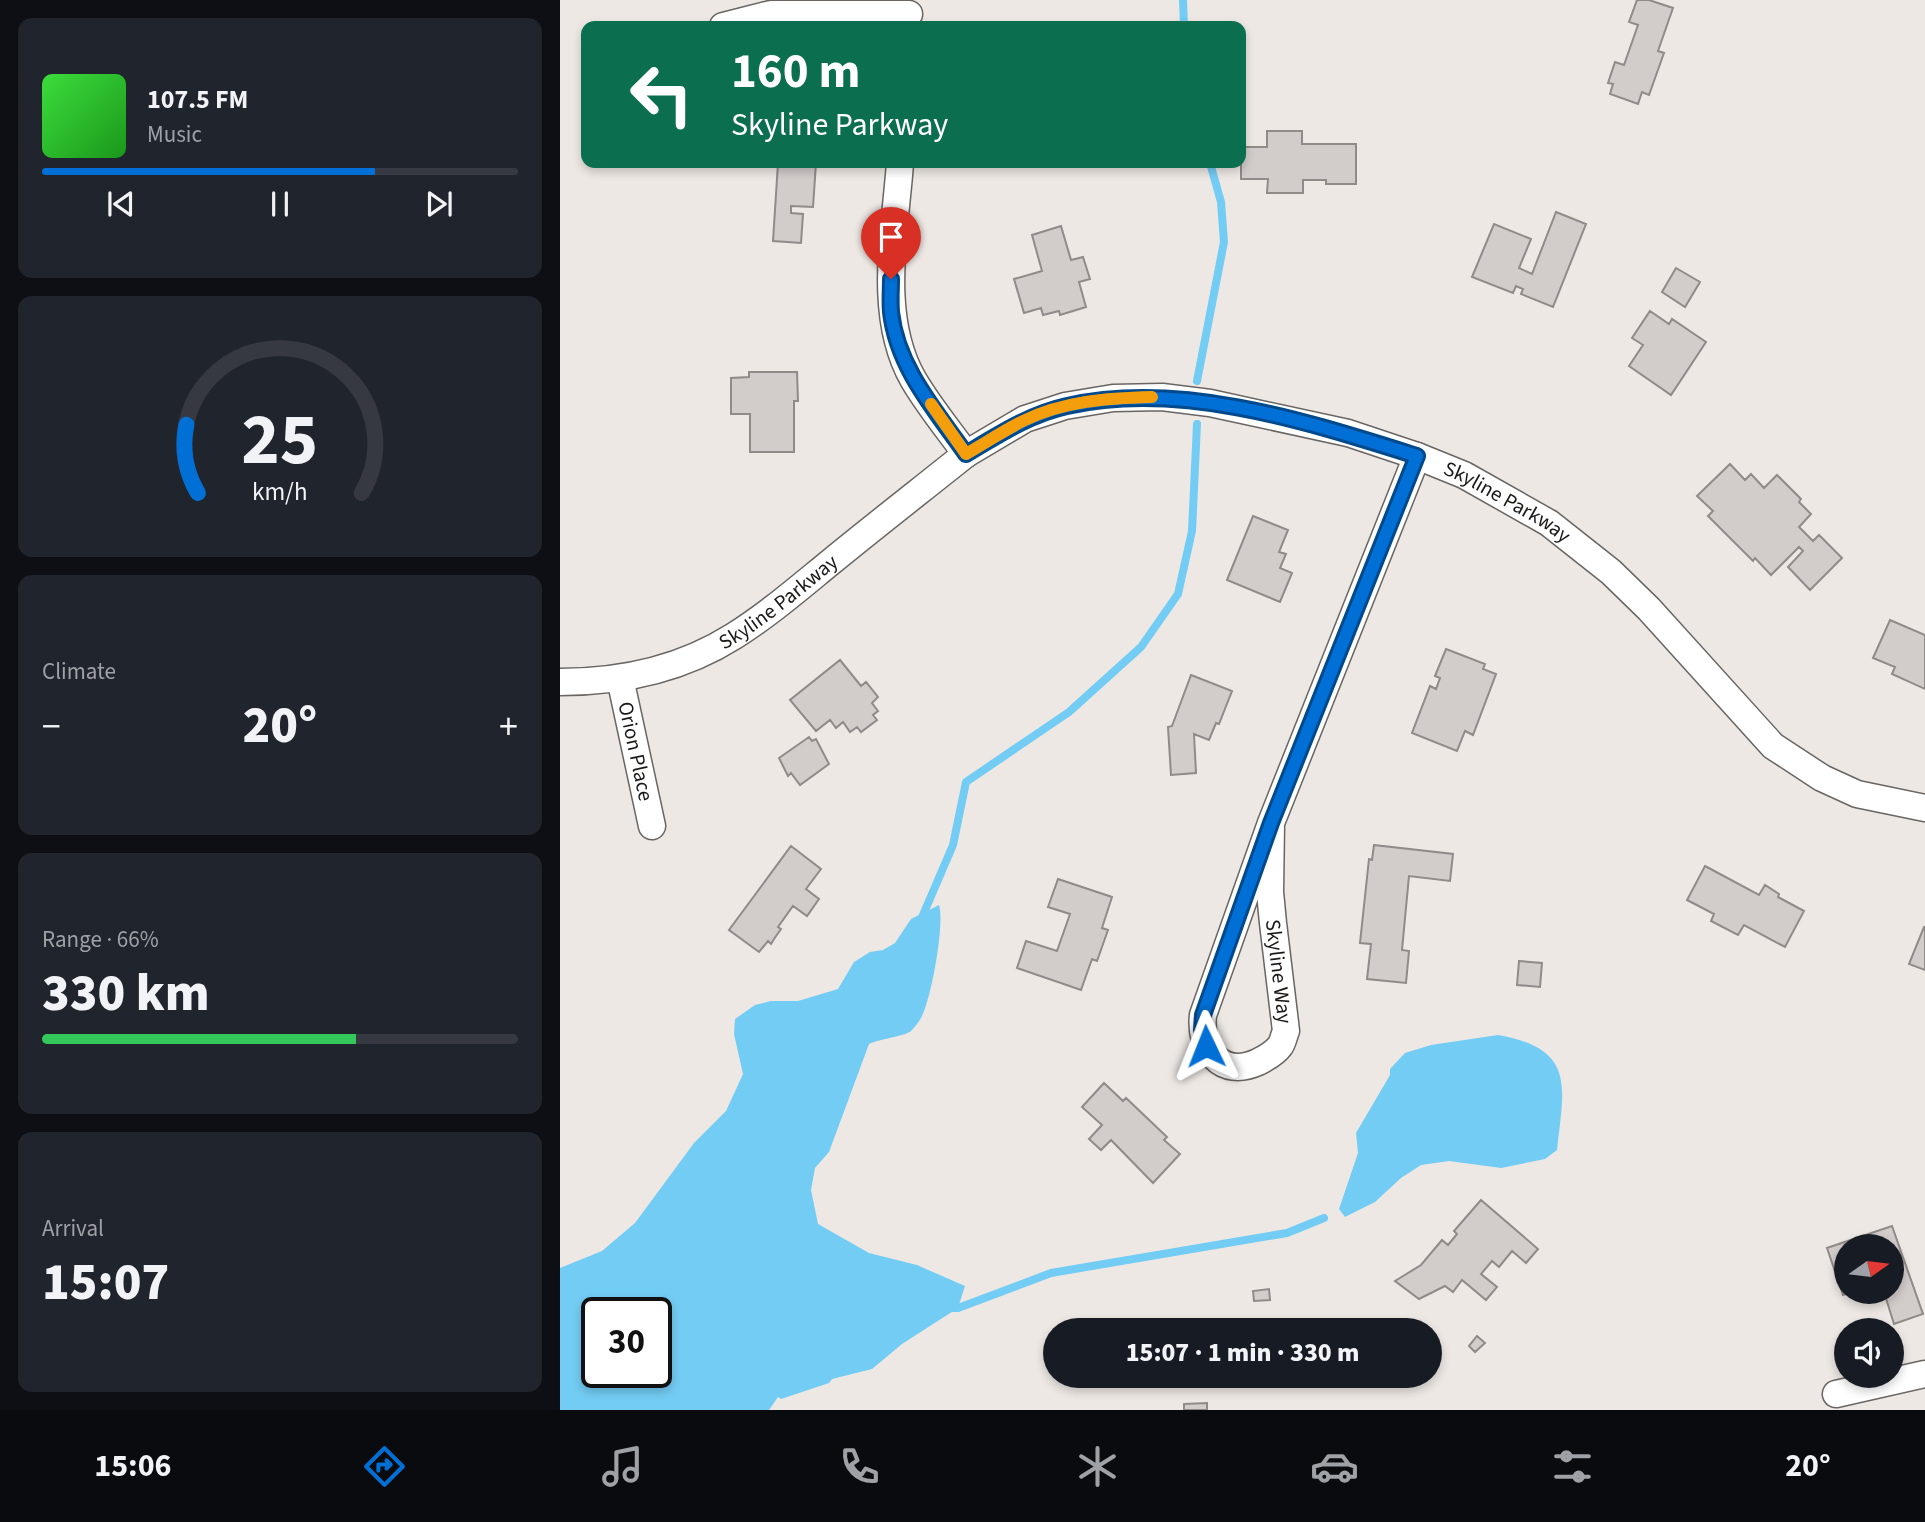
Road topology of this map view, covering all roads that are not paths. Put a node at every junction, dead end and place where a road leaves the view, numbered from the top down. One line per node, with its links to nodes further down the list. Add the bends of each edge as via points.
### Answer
1 (909, 13): 2 (street, via 771,14)
2 (743, 21)
3 (900, 168): 4 (street, via 891,312 913,378)
4 (966, 454): 5 (street, Skyline Parkway, via 1025,419 1065,406 1113,398 1162,397 1348,433); 6 (street, Skyline Parkway, via 733,637 655,671)
5 (1417, 456): 8 (street, Skyline Parkway, via 1464,475 1549,523 1611,572 1773,746 1857,794); 9 (street, Skyline Way)
6 (621, 678): 7 (street, Skyline Parkway); 10 (street, Orion Place)
7 (560, 682)
8 (1925, 808)
9 (1271, 823): 9 (street, Skyline Way, via 1203,1015 1206,1046 1217,1060 1231,1067 1248,1067 1267,1058 1280,1046 1286,1031 1272,912)
10 (652, 827)
11 (1925, 1374): 12 (street)
12 (1836, 1394)

